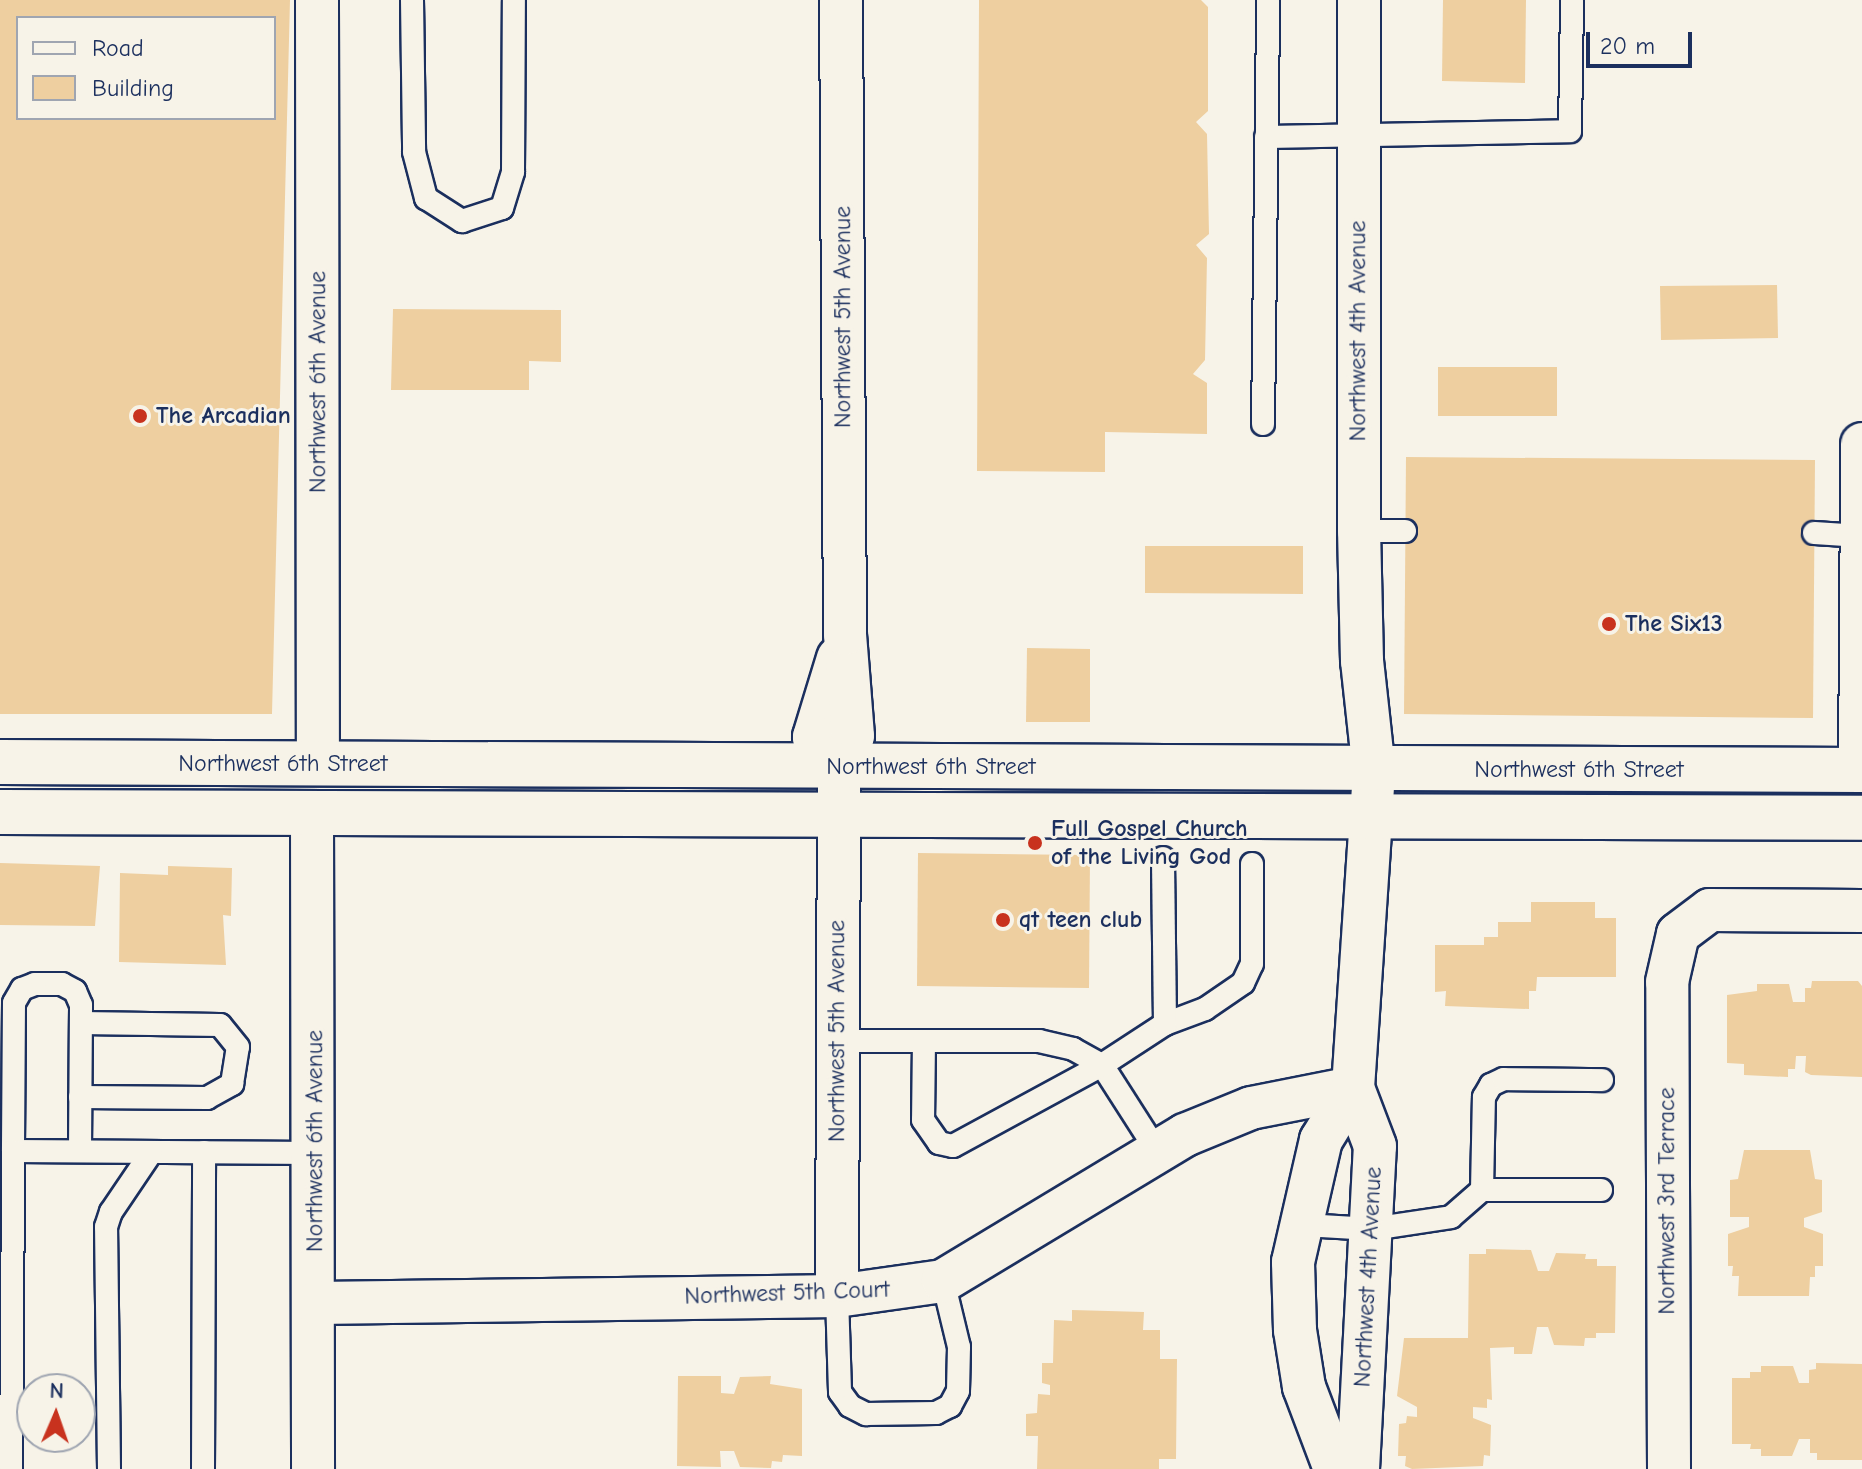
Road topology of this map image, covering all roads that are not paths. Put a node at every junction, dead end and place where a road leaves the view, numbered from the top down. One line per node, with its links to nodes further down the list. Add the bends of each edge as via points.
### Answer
1 (317, 0): 18 (street, Northwest 6th Avenue)
2 (412, 0): 3 (lane, via 414,152 426,198 462,221 502,208 513,172)
3 (514, 0)
4 (841, 0): 19 (street, Northwest 5th Avenue, via 845,634 853,736)
5 (1268, 0): 8 (lane)
6 (1359, 0): 9 (street, Northwest 4th Avenue)
7 (1572, 0): 9 (lane, via 1570,131)
8 (1266, 137): 9 (lane); 10 (lane)
9 (1358, 138): 12 (street, Northwest 4th Avenue)
10 (1263, 424)
11 (1862, 444): 15 (street)
12 (1359, 531): 13 (lane); 16 (street, Northwest 4th Avenue)
13 (1405, 531)
14 (1814, 533): 15 (lane)
15 (1861, 536): 20 (street)
16 (1362, 661): 21 (street, Northwest 4th Avenue, via 1353,712); 22 (street, Northwest 4th Avenue)
17 (0, 762): 18 (street, Northwest 6th Street)
18 (318, 764): 19 (street, Northwest 6th Street)
19 (839, 767): 21 (street, Northwest 6th Street); 26 (street, Northwest 5th Avenue)
20 (1861, 770): 22 (street, Northwest 6th Street)
21 (1321, 771): 22 (street, Northwest 6th Street)
22 (1374, 771): 25 (street, Northwest 4th Avenue)
23 (0, 812): 24 (street, Northwest 6th Street)
24 (312, 813): 26 (street, Northwest 6th Street); 44 (street, Northwest 6th Avenue)
25 (1372, 814): 26 (street, Northwest 6th Street); 27 (street, Northwest 6th Street); 37 (street, Northwest 4th Avenue)
26 (840, 816): 33 (street, Northwest 5th Avenue)
27 (1862, 818)
28 (1163, 858): 32 (lane)
29 (1252, 864): 32 (lane, via 1252,964 1243,983 1205,1009)
30 (1862, 911): 60 (street, Northwest 3rd Terrace, via 1710,910 1678,934 1667,982)
31 (81, 1023): 38 (lane); 38 (lane, via 220,1025 238,1047 232,1084 207,1098); 39 (lane, via 75,991 62,984 22,989 14,1003)
32 (1165, 1024): 35 (lane)
33 (836, 1041): 34 (lane); 51 (street, Northwest 5th Avenue)
34 (924, 1041): 35 (lane, via 1039,1041 1073,1049); 35 (lane, via 923,1120 939,1143 953,1146)
35 (1102, 1065): 41 (lane)
36 (1602, 1080): 46 (lane, via 1504,1079 1491,1085 1484,1097)
37 (1353, 1088): 41 (street, Northwest 5th Court, via 1251,1108); 48 (street, Northwest 4th Avenue, via 1321,1140); 49 (street, Northwest 4th Avenue, via 1375,1146)
38 (80, 1097): 40 (lane)
39 (13, 1151): 40 (lane); 45 (lane)
40 (80, 1151): 43 (lane)
41 (1157, 1151): 50 (street, Northwest 5th Court)
42 (204, 1152): 43 (lane); 44 (lane); 56 (lane)
43 (151, 1153): 55 (lane, via 106,1227)
44 (316, 1153): 52 (street, Northwest 6th Avenue)
45 (5, 1182): 53 (lane)
46 (1482, 1190): 47 (lane); 49 (lane, via 1451,1217)
47 (1601, 1190)
48 (1304, 1225): 49 (lane); 58 (street, Northwest 4th Avenue, via 1293,1262 1295,1330 1304,1387)
49 (1372, 1229): 59 (street, Northwest 4th Avenue)
50 (943, 1281): 51 (street, Northwest 5th Court); 51 (lane, via 959,1347 958,1391 950,1406 936,1413 866,1414 850,1406 840,1392)
51 (837, 1296): 52 (street, Northwest 5th Court)
52 (316, 1303): 57 (street, Northwest 6th Avenue)
53 (6, 1391): 54 (lane)
54 (11, 1469)
55 (109, 1469)
56 (203, 1469)
57 (313, 1469)
58 (1335, 1469)
59 (1358, 1469)
60 (1669, 1469)

